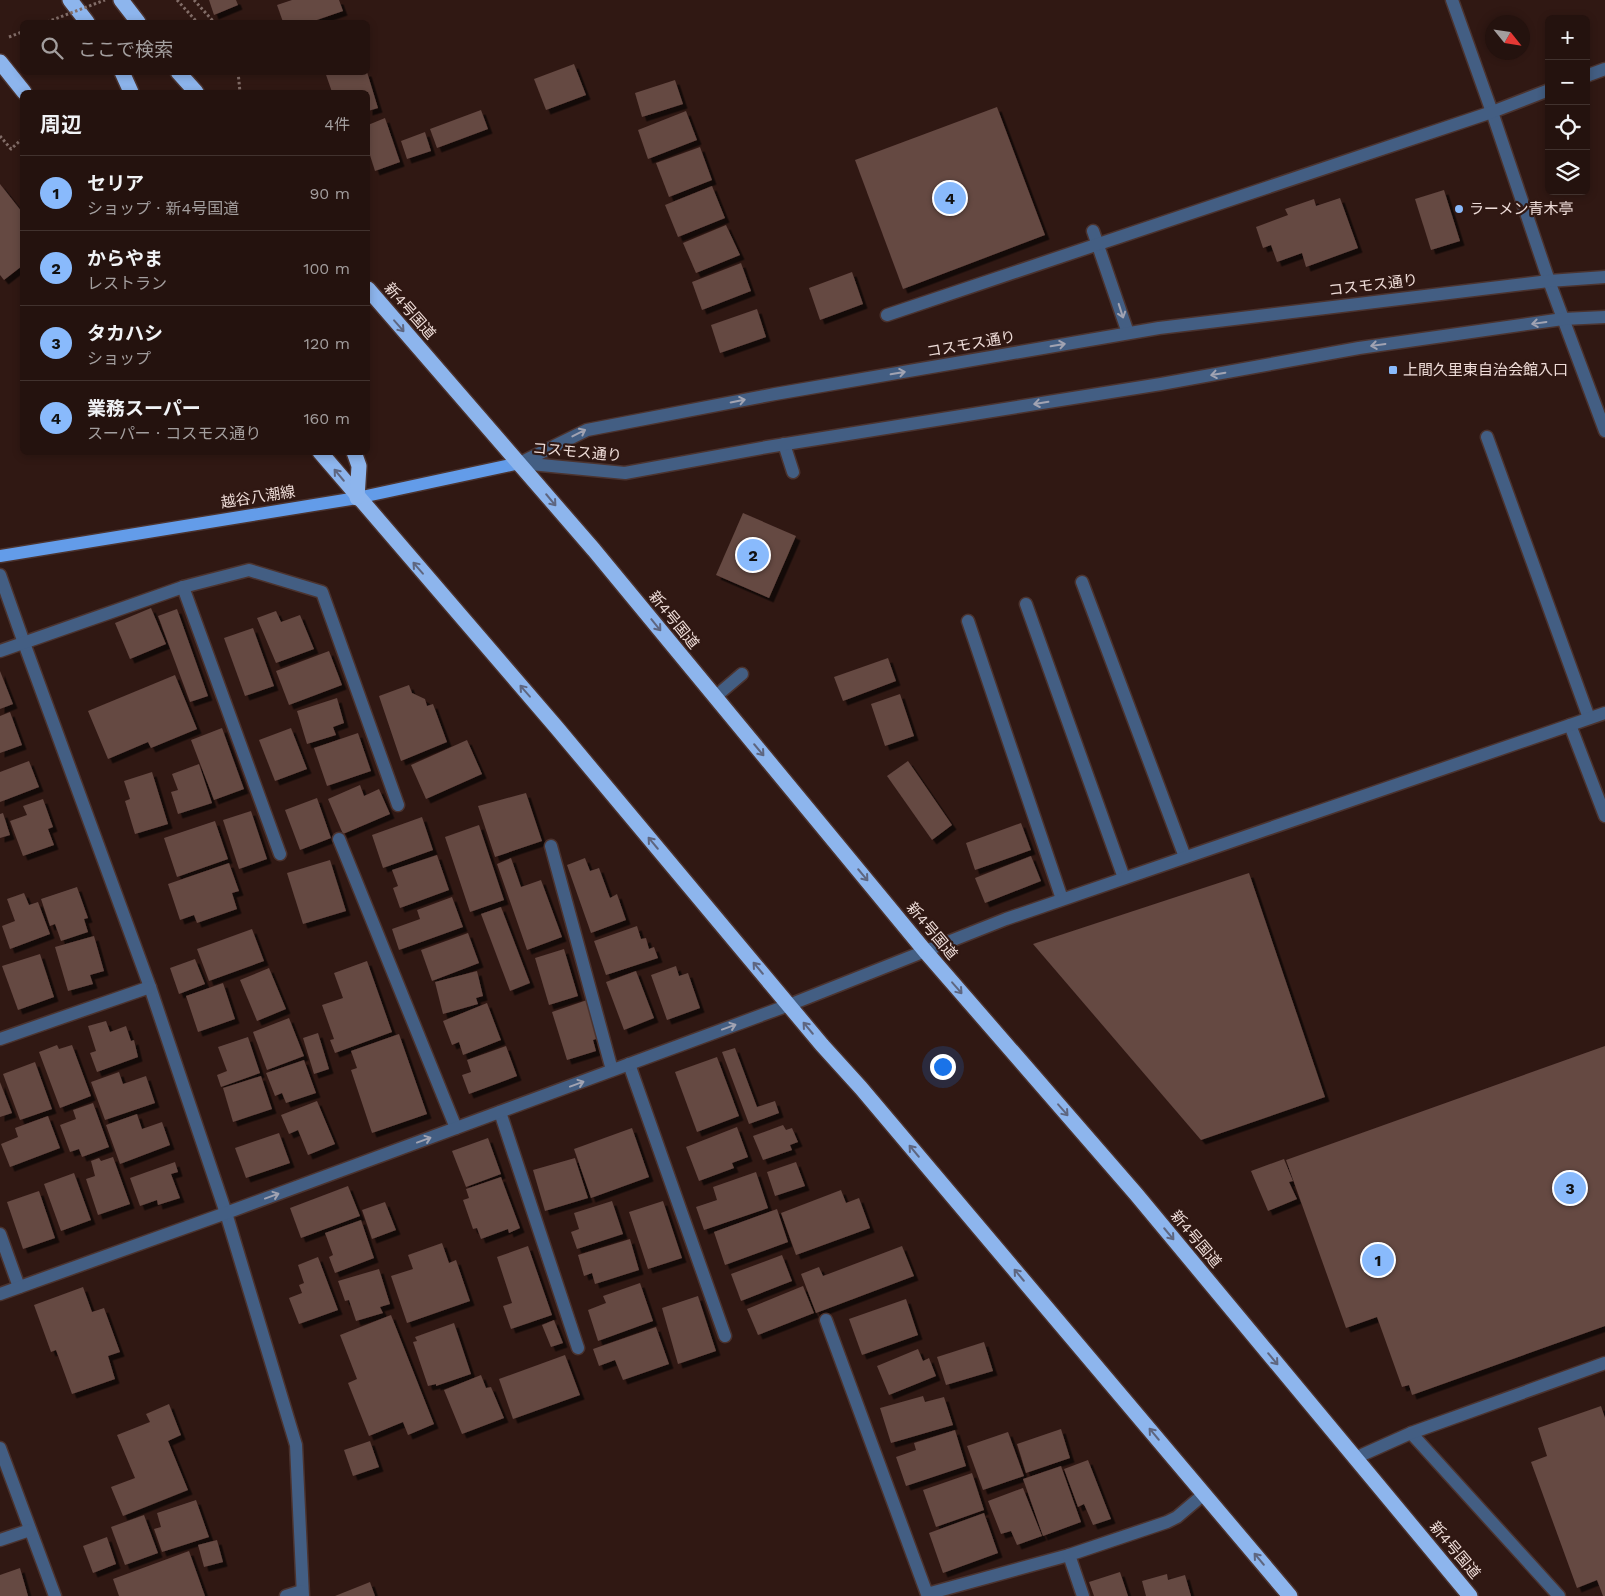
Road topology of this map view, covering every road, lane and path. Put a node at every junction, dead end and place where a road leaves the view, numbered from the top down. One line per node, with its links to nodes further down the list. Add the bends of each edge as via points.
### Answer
1 (70, 0): 8 (highway)
2 (105, 0): 7 (path, bridge)
3 (121, 0): 9 (highway)
4 (177, 0): 10 (path)
5 (194, 0): 11 (path)
6 (1452, 0): 23 (street)
7 (52, 20)
8 (85, 20)
9 (136, 20)
10 (195, 20)
11 (212, 20)
12 (0, 62): 18 (highway)
13 (1605, 69): 17 (street)
14 (123, 75): 19 (highway)
15 (181, 75): 20 (highway)
16 (239, 75): 21 (path)
17 (1590, 75)
18 (22, 90)
19 (130, 90)
20 (194, 90)
21 (240, 90)
22 (1545, 92): 23 (street)
23 (1492, 112): 27 (street); 29 (street)
24 (0, 136): 25 (path, via 11,149)
25 (20, 141)
26 (1092, 231): 27 (street)
27 (1098, 246): 31 (street); 34 (street, one-way to 34)
28 (1605, 277): 29 (street, コスモス通り)
29 (1549, 281): 33 (street); 34 (street, コスモス通り)
30 (370, 291): 40 (highway, 新4号国道, one-way to 40)
31 (886, 315)
32 (1605, 317): 33 (street, コスモス通り)
33 (1563, 319): 35 (street); 37 (street, コスモス通り, one-way to 37, via 1359,348 1161,384)
34 (1128, 333): 40 (street, コスモス通り, one-way to 34, via 587,430)
35 (1605, 431)
36 (1486, 437): 54 (street)
37 (784, 444): 40 (street, コスモス通り, via 625,473); 41 (street)
38 (322, 455): 42 (highway, one-way to 38)
39 (355, 455): 42 (highway, via 359,466)
40 (520, 463): 42 (main road, 越谷八潮線); 52 (highway, 新4号国道, one-way to 52)
41 (793, 472)
42 (357, 498): 43 (main road, 越谷八潮線); 66 (highway, one-way to 42, via 557,728)
43 (0, 556)
44 (0, 575): 49 (street)
45 (1082, 582): 61 (street)
46 (183, 587): 49 (street); 56 (street, via 249,570 322,592); 60 (street)
47 (1026, 604): 62 (street)
48 (968, 621): 63 (street)
49 (24, 643): 50 (street); 65 (street)
50 (0, 651)
51 (742, 674): 52 (street)
52 (715, 698): 64 (highway, 新4号国道, one-way to 64)
53 (1605, 713): 54 (street)
54 (1590, 718): 55 (street)
55 (1570, 725): 57 (street); 61 (street)
56 (398, 805)
57 (1605, 816)
58 (339, 839): 71 (street)
59 (551, 846): 69 (street)
60 (280, 854)
61 (1185, 857): 62 (street)
62 (1124, 878): 63 (street)
63 (1062, 899): 64 (street)
64 (925, 951): 66 (street); 82 (highway, 新4号国道, one-way to 82, via 1136,1194)
65 (150, 987): 67 (street); 72 (street)
66 (789, 1005): 68 (street, one-way to 66); 83 (highway, one-way to 66)
67 (0, 1039)
68 (629, 1064): 69 (street); 77 (street)
69 (612, 1070): 70 (street, one-way to 69)
70 (500, 1112): 71 (street); 78 (street)
71 (456, 1128): 72 (street, one-way to 71)
72 (226, 1212): 74 (street); 87 (street, via 296,1445)
73 (0, 1234): 74 (street)
74 (19, 1287): 75 (street)
75 (0, 1294)
76 (826, 1320): 86 (street, via 927,1594)
77 (725, 1336)
78 (578, 1348)
79 (1605, 1363): 80 (street)
80 (1412, 1433): 82 (street); 93 (street)
81 (0, 1448): 84 (street)
82 (1356, 1458): 92 (highway, 新4号国道)
83 (1204, 1494): 86 (street, via 1167,1522); 91 (highway, one-way to 83)
84 (30, 1530): 85 (street); 88 (street)
85 (0, 1540)
86 (1069, 1554): 90 (street)
87 (303, 1594): 89 (street)
88 (55, 1596)
89 (286, 1596)
90 (1083, 1596)
91 (1290, 1596)
92 (1470, 1596)
93 (1559, 1596)

